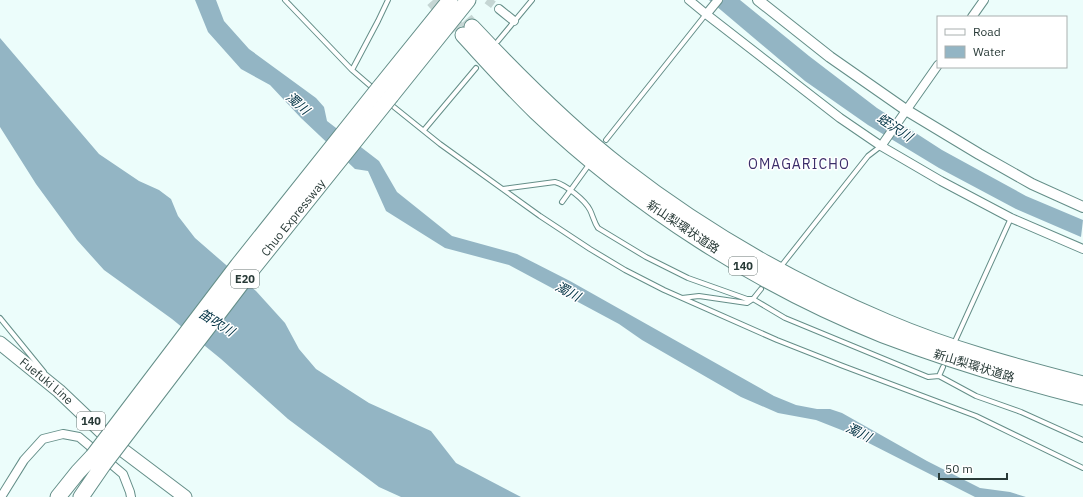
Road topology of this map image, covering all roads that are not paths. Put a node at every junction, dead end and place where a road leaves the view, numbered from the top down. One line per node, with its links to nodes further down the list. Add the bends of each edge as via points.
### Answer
1 (285, 0): 17 (lane)
2 (388, 0): 17 (lane)
3 (450, 0): 18 (highway, Chuo Expressway / E20)
4 (468, 0): 18 (highway, Chuo Expressway / E20)
5 (532, 0): 13 (lane)
6 (689, 0): 11 (street)
7 (718, 0): 11 (street)
8 (758, 0): 19 (street)
9 (984, 0): 12 (street)
10 (499, 9): 13 (street)
11 (707, 13): 21 (lane); 22 (street, via 840,118)
12 (973, 16)
13 (514, 21): 14 (lane)
14 (498, 41)
15 (937, 65): 19 (street)
16 (476, 68): 20 (lane)
17 (352, 70): 20 (lane)
18 (385, 92): 43 (highway, Chuo Expressway / E20, bridge, via 250,272)
19 (904, 112): 22 (street); 27 (street, via 1032,184)
20 (424, 130): 24 (lane)
21 (606, 140)
22 (882, 144): 28 (street, via 941,181); 30 (lane, via 868,156)
23 (588, 166): 25 (lane)
24 (503, 189): 25 (lane, via 555,182); 32 (lane, via 590,249)
25 (572, 190): 26 (lane); 33 (lane, via 590,208 598,228 646,257 688,278)
26 (562, 202)
27 (1083, 207)
28 (1011, 218): 29 (street); 35 (lane)
29 (1083, 249)
30 (782, 265)
31 (761, 289): 33 (lane)
32 (682, 298): 33 (lane, via 699,296 747,303); 44 (lane, via 816,356 976,416)
33 (753, 299): 38 (lane, via 785,318 920,374 928,377)
34 (0, 318): 40 (lane)
35 (956, 339)
36 (0, 343): 40 (highway, Fuefuki Line / 140)
37 (943, 367): 38 (lane)
38 (939, 376): 42 (lane, via 976,396 1021,412)
39 (1083, 384): 41 (highway, 新山梨環状道路 / 140, via 984,356 888,323 838,301 744,252 622,168 468,31 498,74 584,154 652,207 739,264 786,290 882,334 980,369)
40 (59, 390): 50 (highway, Fuefuki Line / 140, via 124,451)
41 (1083, 397)
42 (1083, 440)
43 (98, 461): 46 (highway, via 78,472); 47 (highway, Chuo Expressway / E20); 48 (highway, Chuo Expressway / E20)
44 (1083, 468)
45 (1, 497): 49 (street, via 24,460 43,439 63,434 79,437 122,474)
46 (58, 497)
47 (64, 497)
48 (81, 497)
49 (131, 497)
50 (185, 497)

